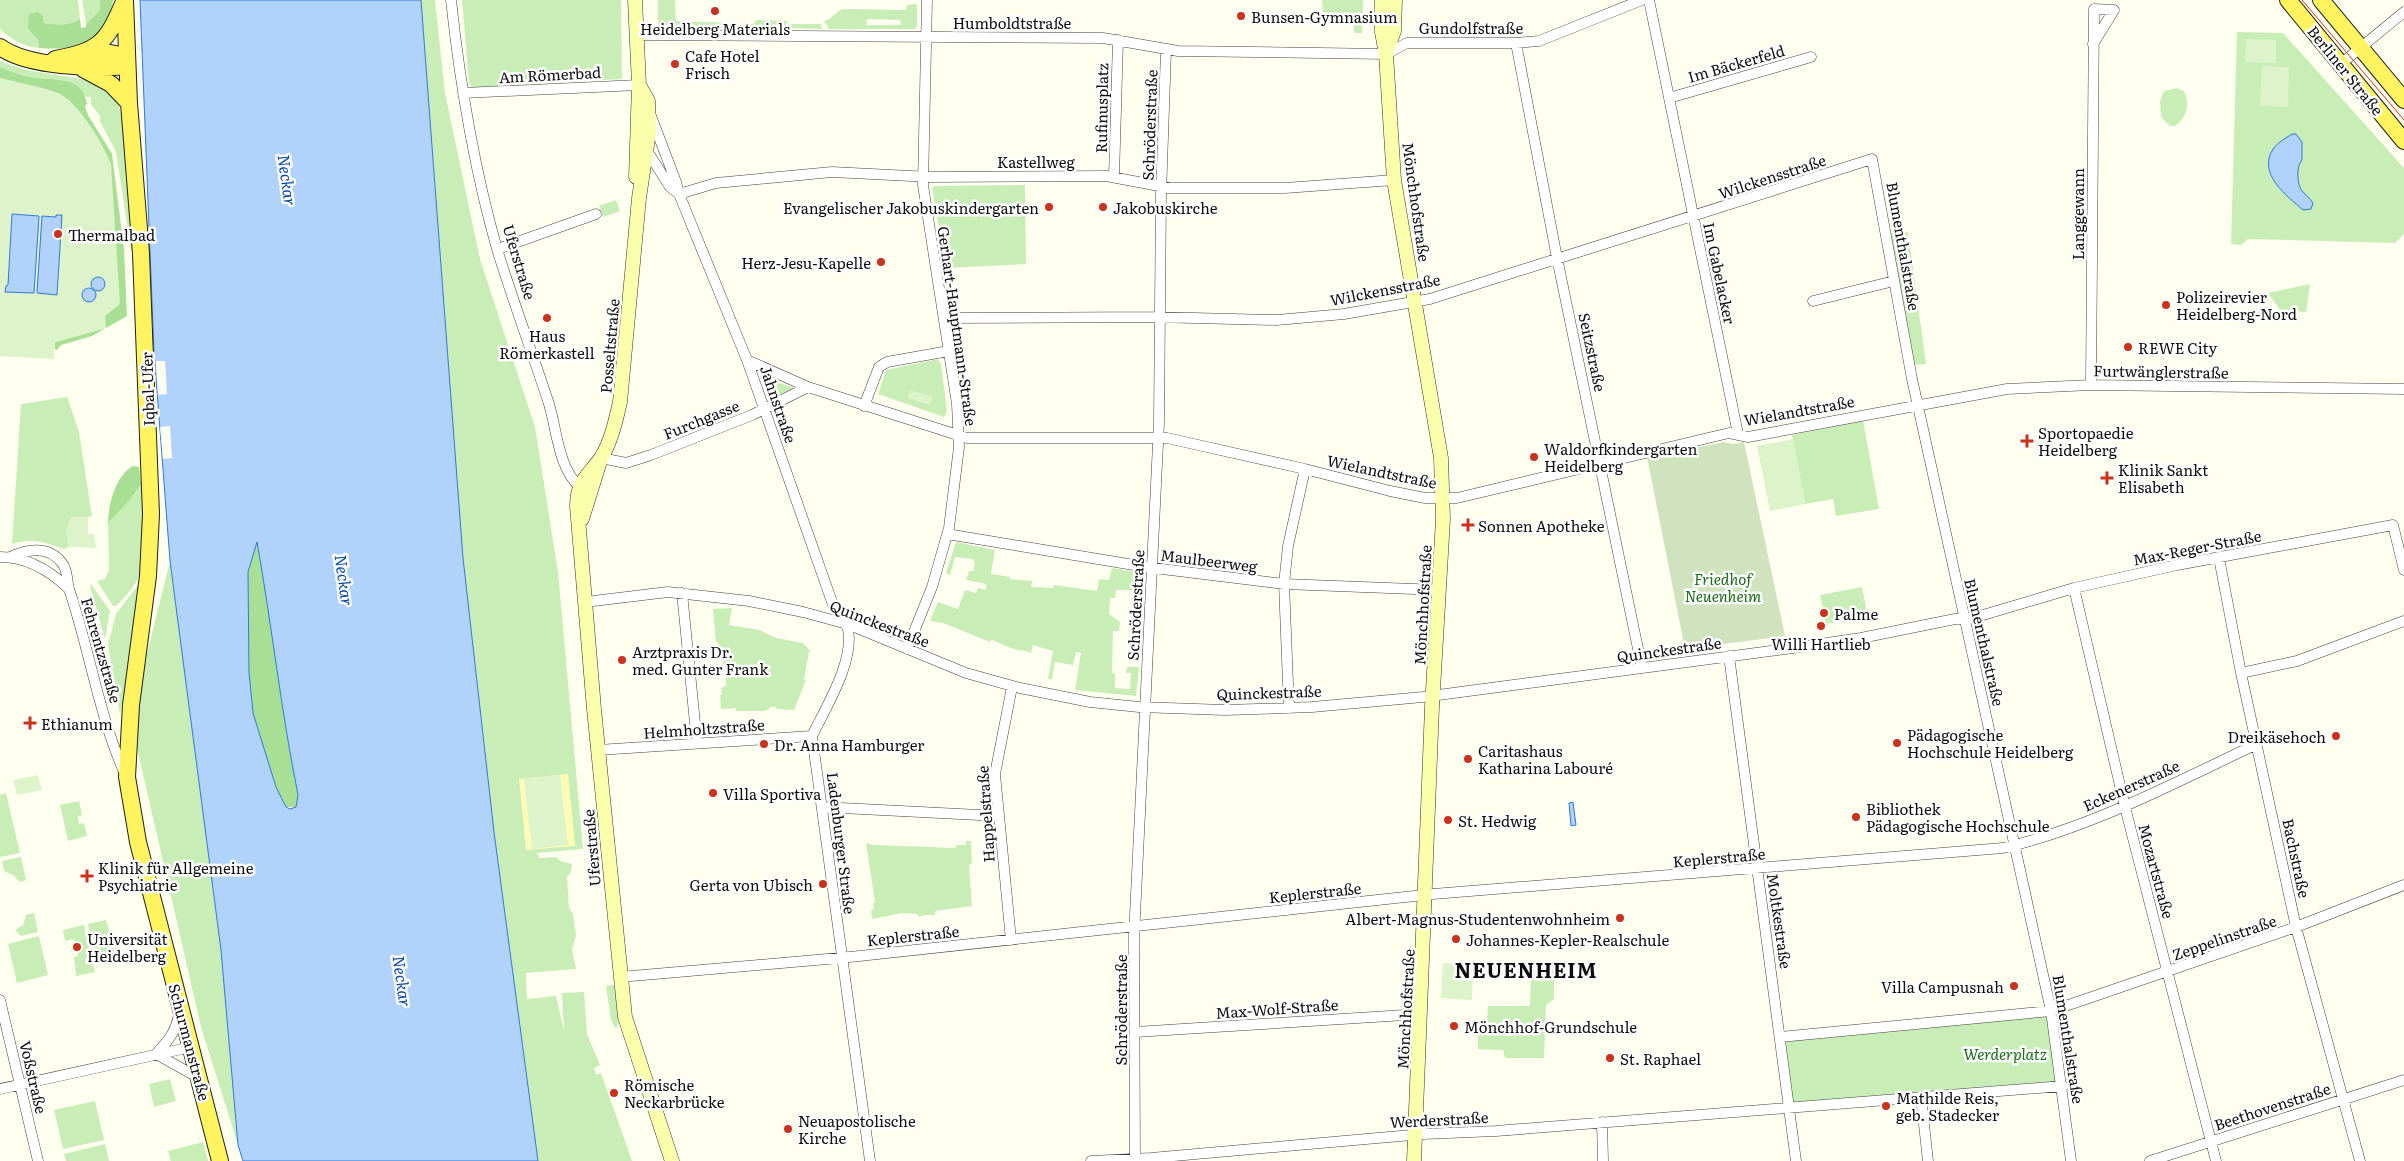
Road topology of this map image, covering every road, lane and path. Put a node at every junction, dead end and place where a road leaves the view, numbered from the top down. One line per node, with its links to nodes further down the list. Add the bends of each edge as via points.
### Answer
1 (125, 0): 21 (main road, via 108,34); 25 (main road, Iqbal-Ufer)
2 (451, 0): 29 (street, Uferstraße)
3 (635, 0): 13 (street, Jahnstraße)
4 (927, 0): 14 (street, Gerhart-Hauptmann-Straße)
5 (1382, 0): 22 (street, Mönchhofstraße)
6 (1395, 0): 22 (street, Mönchhofstraße, via 1394,31)
7 (1642, 0): 16 (street, Gundolfstraße, via 1544,39)
8 (1649, 0): 30 (street, Im Gabelacker)
9 (2288, 0): 26 (main road, Berliner Straße)
10 (2321, 0): 19 (main road, Berliner Straße)
11 (2094, 5): 17 (street, Langgewann); 17 (street, Langgewann, via 2114,10)
12 (2404, 12): 19 (street)
13 (637, 35): 14 (street, Humboldtstraße); 28 (street, Jahnstraße)
14 (926, 37): 15 (street, Humboldtstraße); 38 (street, Gerhart-Hauptmann-Straße)
15 (1118, 40): 20 (street, Humboldtstraße); 39 (street, Rufinusplatz)
16 (1516, 43): 22 (street, Gundolfstraße, via 1407,43); 47 (street, Seitzstraße)
17 (2093, 44): 55 (street, Langgewann)
18 (0, 47): 24 (main road, via 16,55)
19 (2361, 48): 26 (street); 31 (main road, Berliner Straße)
20 (1166, 50): 22 (street, Humboldtstraße); 41 (street, Schröderstraße)
21 (87, 52): 24 (main road); 25 (main road, via 100,51)
22 (1386, 54): 40 (street, Mönchhofstraße)
23 (1811, 57): 30 (street, Im Bäckerfeld)
24 (45, 61): 27 (main road)
25 (127, 61): 27 (main road); 32 (main road, Iqbal-Ufer)
26 (2342, 63): 35 (main road, Berliner Straße)
27 (80, 67): 32 (main road, via 111,84)
28 (639, 85): 29 (street, Am Römerbad); 33 (street, Jahnstraße, via 648,101); 34 (street, Jahnstraße)
29 (463, 94): 46 (street, Uferstraße)
30 (1669, 98): 45 (street, Im Gabelacker)
31 (2404, 100)
32 (129, 103): 96 (main road, Iqbal-Ufer, via 141,254 151,514 148,576)
33 (650, 113): 36 (street, Jahnstraße); 42 (street, Jahnstraße)
34 (638, 130): 36 (street, Jahnstraße); 43 (street, Posseltstraße, via 636,176)
35 (2404, 141)
36 (648, 152): 42 (street, Jahnstraße, via 670,187); 43 (street, Posseltstraße)
37 (1872, 160): 45 (street, Wilckensstraße); 48 (street, Blumenthalstraße)
38 (922, 176): 39 (street, Kastellweg); 42 (street, Kastellweg, via 832,172 716,183); 52 (street, Gerhart-Hauptmann-Straße)
39 (1114, 177): 41 (street, Kastellweg)
40 (1394, 180): 41 (street, Kastellweg, via 1285,188); 50 (street, Mönchhofstraße)
41 (1162, 186): 51 (street, Schröderstraße)
42 (679, 194): 54 (street, Jahnstraße)
43 (639, 198): 64 (street, Posseltstraße, via 620,402 613,431)
44 (596, 214): 46 (street)
45 (1692, 216): 47 (street, Wilckensstraße); 61 (street, Im Gabelacker)
46 (498, 249): 67 (street, Uferstraße, via 551,412 566,469)
47 (1558, 258): 50 (street, Wilckensstraße); 65 (street, Seitzstraße)
48 (1894, 281): 49 (street); 58 (street, Blumenthalstraße, via 1912,379)
49 (1813, 301)
50 (1416, 302): 51 (street, Wilckensstraße, via 1344,314 1277,320); 68 (street, Mönchhofstraße, via 1441,458)
51 (1160, 317): 52 (street, Wilckensstraße); 63 (street, Schröderstraße)
52 (944, 318): 53 (street, Gerhart-Hauptmann-Straße)
53 (949, 351): 59 (street, via 887,362 879,367); 62 (street, Gerhart-Hauptmann-Straße)
54 (747, 360): 56 (street, Wielandtstraße); 60 (street, Jahnstraße)
55 (2091, 385): 57 (street, Furtwänglerstraße); 58 (street, Furtwänglerstraße, via 2007,389)
56 (808, 387): 59 (street, Wielandtstraße); 60 (street, Furchgasse)
57 (2404, 389)
58 (1920, 404): 61 (street, Wielandtstraße, via 1748,437); 81 (street, Blumenthalstraße)
59 (864, 406): 62 (street, Wielandtstraße)
60 (763, 410): 64 (street, Furchgasse, via 633,462 620,463); 83 (street, Jahnstraße, via 832,602)
61 (1738, 434): 65 (street, Wielandtstraße, via 1729,433)
62 (958, 436): 63 (street, Wielandtstraße); 70 (street, Gerhart-Hauptmann-Straße, via 957,470)
63 (1158, 437): 66 (street, Wielandtstraße); 73 (street, Schröderstraße)
64 (601, 458): 67 (street, Posseltstraße); 69 (street, Uferstraße)
65 (1600, 463): 68 (street, Wielandtstraße); 86 (street, Seitzstraße)
66 (1305, 469): 68 (street, Wielandtstraße, via 1390,491); 75 (street, via 1288,546)
67 (580, 487): 69 (street, Uferstraße, via 577,497)
68 (1444, 499): 78 (street, Mönchhofstraße)
69 (580, 524): 80 (street, Uferstraße)
70 (947, 534): 73 (street, Maulbeerweg); 84 (street, Gerhart-Hauptmann-Straße, via 932,587)
71 (5, 557): 76 (street, Fehrentzstraße, via 42,567); 76 (street, Fehrentzstraße, via 33,550 49,553 66,569)
72 (2219, 558): 74 (street, Max-Reger-Straße, via 2393,525); 77 (street, Max-Reger-Straße); 87 (street, Bachstraße)
73 (1152, 568): 75 (street, Maulbeerweg); 90 (street, Schröderstraße)
74 (2404, 570)
75 (1284, 584): 78 (street, Maulbeerweg); 91 (street)
76 (68, 588): 96 (street, Fehrentzstraße, via 111,743)
77 (2074, 588): 81 (street, Max-Reger-Straße); 98 (street, Mozartstraße)
78 (1440, 590): 89 (street, Mönchhofstraße)
79 (682, 593): 80 (street, Quinckestraße); 83 (street, Quinckestraße, via 767,605); 93 (street)
80 (585, 602): 95 (street, Uferstraße)
81 (1964, 619): 85 (street, Quinckestraße, via 1955,618 1861,638); 100 (street, Blumenthalstraße)
82 (2404, 621): 87 (street, via 2297,661)
83 (847, 624): 84 (street, Quinckestraße); 92 (street, via 849,639 842,675)
84 (907, 649): 88 (street, Quinckestraße, via 966,673)
85 (1729, 656): 86 (street, Quinckestraße); 101 (street, Moltkestraße)
86 (1642, 668): 89 (street, Quinckestraße)
87 (2241, 673): 94 (street, Bachstraße)
88 (1012, 686): 90 (street, Quinckestraße, via 1062,698); 99 (street, Happelstraße, via 996,760)
89 (1433, 694): 91 (street, Quinckestraße); 103 (street, Mönchhofstraße)
90 (1145, 707): 91 (street, Quinckestraße); 104 (street, Schröderstraße)
91 (1289, 708)
92 (812, 736): 93 (street, Helmholtzstraße); 97 (street, Ladenburger Straße)
93 (697, 743): 95 (street, Helmholtzstraße)
94 (2256, 744): 98 (street, Eckenerstraße); 105 (street, Bachstraße)
95 (598, 750): 109 (street, Uferstraße)
96 (126, 777): 111 (main road, Schurmanstraße, via 138,842)
97 (822, 807): 99 (street); 107 (street, Ladenburger Straße)
98 (2125, 807): 100 (street, Eckenerstraße); 108 (street, Mozartstraße)
99 (999, 816): 106 (street, Happelstraße)
100 (2015, 845): 101 (street, Keplerstraße); 112 (street, Blumenthalstraße)
101 (1753, 869): 103 (street, Keplerstraße); 115 (street, Moltkestraße)
102 (2404, 885): 105 (street, Zeppelinstraße)
103 (1420, 896): 104 (street, Keplerstraße); 113 (street, Mönchhofstraße)
104 (1131, 926): 106 (street, Keplerstraße); 114 (street, Schröderstraße)
105 (2296, 928): 108 (street, Zeppelinstraße); 124 (street, Bachstraße)
106 (1012, 940): 107 (street, Keplerstraße)
107 (842, 958): 109 (street, Keplerstraße); 133 (street, Ladenburger Straße)
108 (2169, 972): 112 (street, Zeppelinstraße); 128 (street, Mozartstraße)
109 (620, 977): 132 (street, Uferstraße, via 626,1026)
110 (0, 1000): 120 (street, Voßstraße)
111 (179, 1004): 116 (main road, Schurmanstraße); 117 (street, via 178,1024 173,1035)
112 (2051, 1011): 115 (street); 121 (street, Blumenthalstraße)
113 (1421, 1014): 114 (street, Max-Wolf-Straße); 127 (street, Mönchhofstraße)
114 (1134, 1032): 129 (street, Schröderstraße)
115 (1780, 1037): 125 (street, Moltkestraße)
116 (191, 1047): 117 (street); 118 (main road, Schurmanstraße)
117 (156, 1054): 118 (street); 120 (street)
118 (200, 1079): 131 (main road, Schurmanstraße)
119 (2404, 1080): 124 (street, Beethovenstraße)
120 (21, 1084): 122 (street); 130 (street, Voßstraße)
121 (2063, 1086): 123 (street); 139 (street, Blumenthalstraße)
122 (0, 1089)
123 (1921, 1098): 125 (street); 138 (street)
124 (2343, 1099): 128 (street, Beethovenstraße); 142 (street, Bachstraße)
125 (1788, 1107): 126 (street, Werderstraße); 137 (street, Moltkestraße)
126 (1602, 1122): 127 (street, Werderstraße, via 1496,1132); 136 (street)
127 (1414, 1135): 129 (street, Werderstraße); 135 (street, Mönchhofstraße)
128 (2211, 1142): 140 (street, Beethovenstraße); 141 (street, Mozartstraße)
129 (1135, 1160): 134 (street, Werderstraße)
130 (38, 1161)
131 (220, 1161)
132 (672, 1161)
133 (870, 1161)
134 (1092, 1161)
135 (1414, 1161)
136 (1603, 1161)
137 (1796, 1161)
138 (1928, 1161)
139 (2071, 1161)
140 (2150, 1161)
141 (2216, 1161)
142 (2360, 1161)

